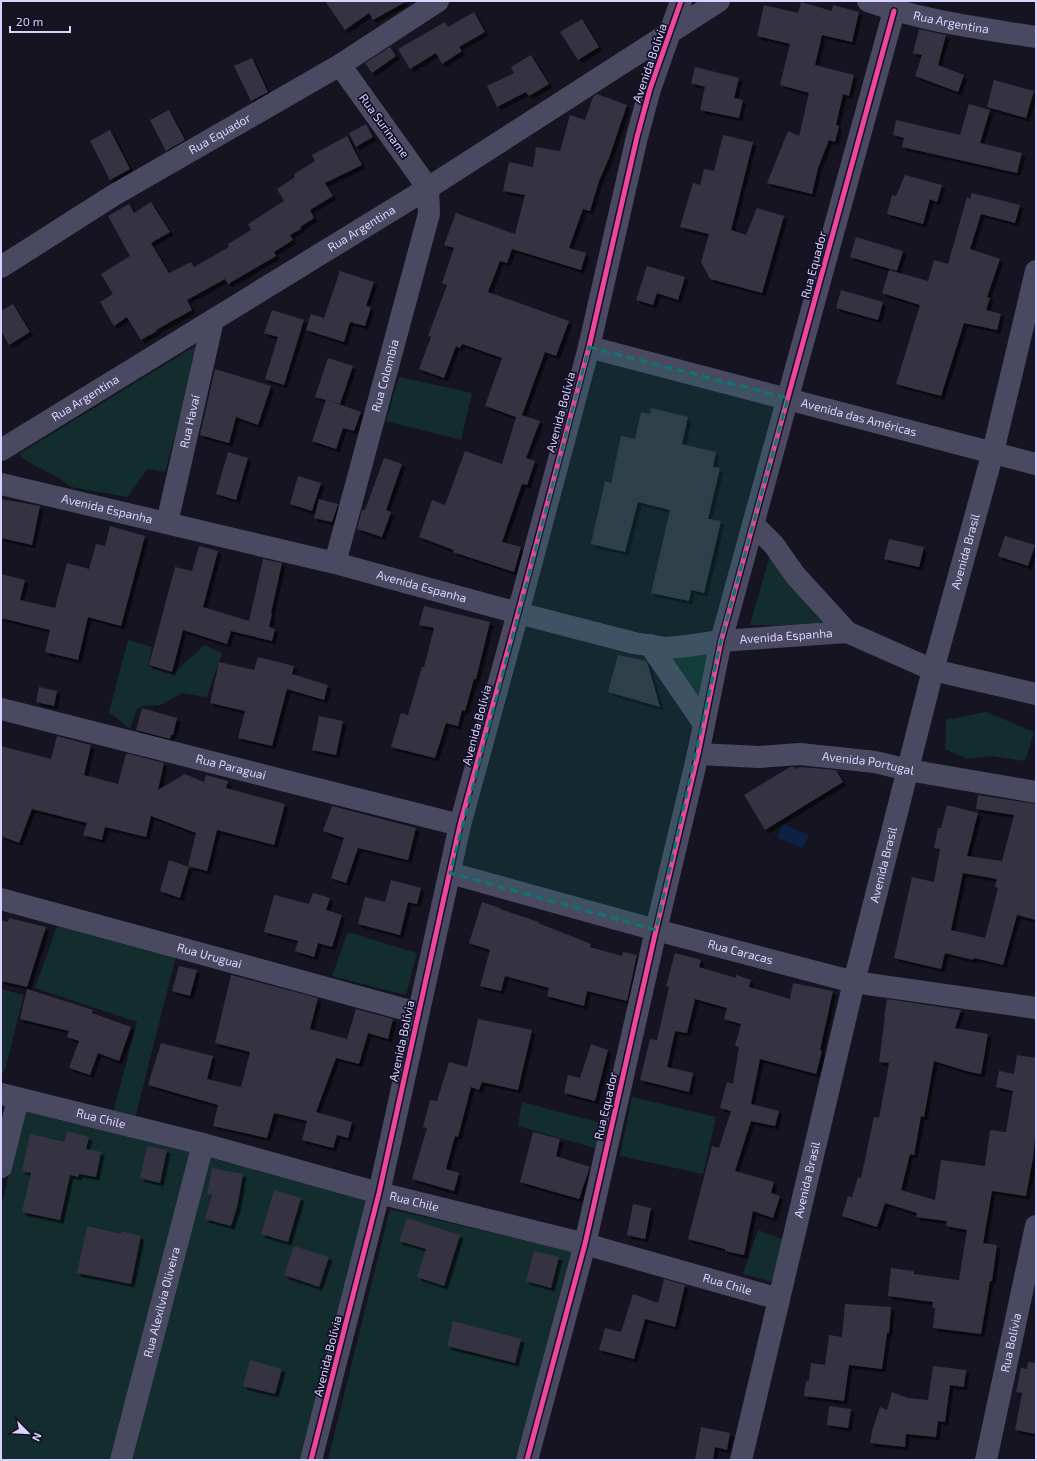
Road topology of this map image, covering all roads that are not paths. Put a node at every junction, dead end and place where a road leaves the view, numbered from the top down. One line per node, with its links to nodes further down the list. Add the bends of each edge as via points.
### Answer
1 (438, 1): 8 (street, Rua Equador)
2 (681, 1): 6 (street, Avenida Bolívia)
3 (719, 1): 6 (street, Rua Argentina)
4 (868, 1): 5 (street, Rua Argentina)
5 (894, 11): 7 (street, Rua Argentina); 14 (street, Rua Equador)
6 (670, 33): 9 (street, Rua Argentina); 13 (street, Avenida Bolívia, via 650,89 637,137)
7 (1036, 37)
8 (340, 65): 9 (street, Rua Suriname); 10 (street, Rua Equador, via 114,195)
9 (428, 188): 12 (street, Rua Argentina); 21 (street, Rua Colombia, via 429,214)
10 (1, 267)
11 (1036, 271): 16 (street, Avenida Brasil)
12 (213, 320): 15 (street, Rua Argentina); 19 (street, Rua Havaí)
13 (589, 347): 14 (street, Avenida das Américas); 22 (street, Avenida Bolívia)
14 (788, 398): 16 (street, Avenida das Américas); 20 (street, Rua Equador)
15 (1, 450)
16 (993, 452): 17 (street, Avenida das Américas); 26 (street, Avenida Brasil)
17 (1036, 464)
18 (1, 484): 19 (street, Avenida Espanha)
19 (167, 523): 21 (street, Avenida Espanha)
20 (753, 524): 23 (street, via 774,545 795,575); 24 (street, Rua Equador)
21 (335, 563): 22 (street, Avenida Espanha)
22 (518, 613): 25 (street, Avenida Espanha); 33 (street, Avenida Bolívia)
23 (847, 632): 24 (street, Avenida Espanha); 26 (street)
24 (721, 641): 25 (street, Avenida Espanha, via 666,648); 29 (street, Rua Equador)
25 (650, 645): 29 (street)
26 (933, 670): 27 (street); 31 (street, Avenida Brasil)
27 (1036, 694)
28 (1, 709): 33 (street, Rua Paraguai)
29 (704, 724): 30 (street, Rua Equador)
30 (698, 754): 31 (street, Avenida Portugal, via 759,757 800,754 875,762); 36 (street, Rua Equador)
31 (908, 770): 32 (street, Avenida Portugal); 37 (street, Avenida Brasil)
32 (1036, 792)
33 (460, 825): 34 (street, Avenida Bolívia)
34 (450, 873): 36 (street, Rua Caracas); 39 (street, Avenida Bolívia)
35 (1, 899): 39 (street, Rua Uruguai)
36 (656, 930): 37 (street, Rua Caracas); 45 (street, Rua Equador)
37 (854, 982): 38 (street, Rua Caracas); 46 (street, Avenida Brasil)
38 (1036, 1008)
39 (418, 1013): 43 (street, Avenida Bolívia)
40 (9, 1096): 41 (street, Rua Chile); 42 (street)
41 (203, 1144): 43 (street, Rua Chile); 47 (street, Rua Alexilvia Oliveira)
42 (1, 1166)
43 (379, 1193): 45 (street, Rua Chile); 48 (street, Avenida Bolívia)
44 (1036, 1226): 51 (street, Rua Bolívia)
45 (586, 1244): 46 (street, Rua Chile); 49 (street, Rua Equador)
46 (780, 1299): 50 (street, Avenida Brasil)
47 (121, 1460)
48 (311, 1460)
49 (527, 1460)
50 (741, 1460)
51 (986, 1460)

